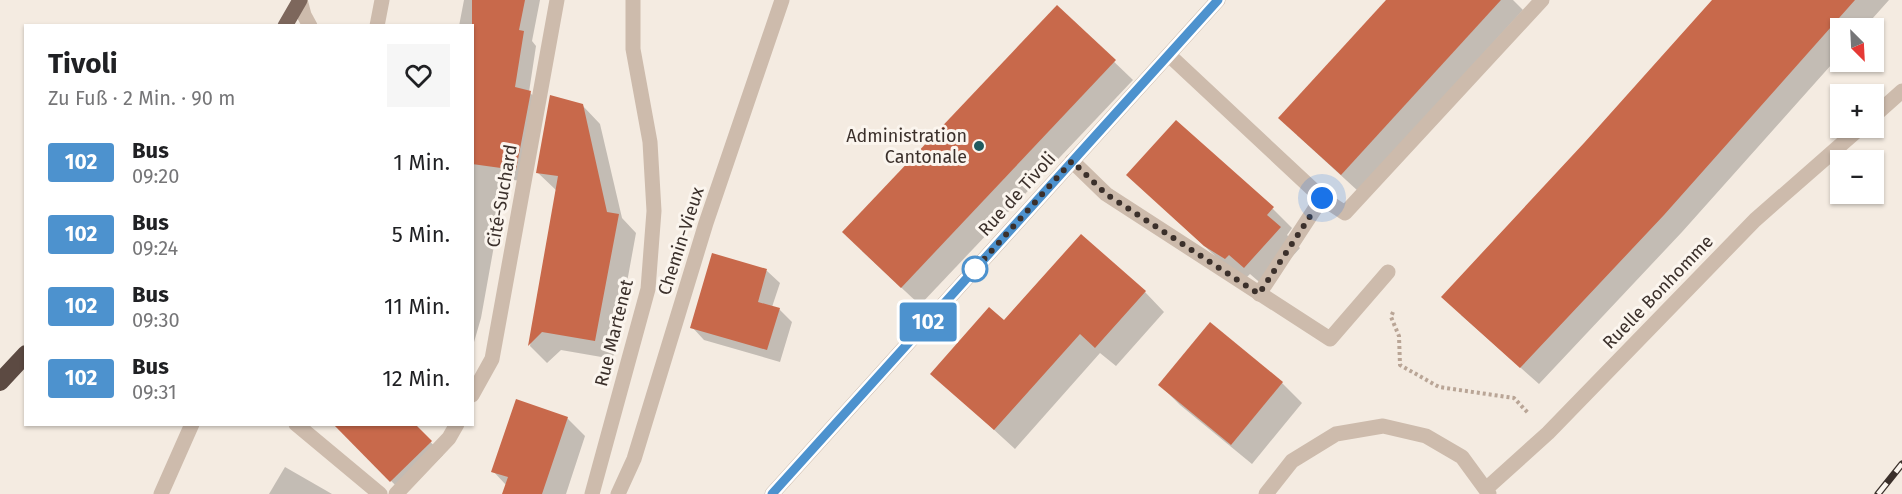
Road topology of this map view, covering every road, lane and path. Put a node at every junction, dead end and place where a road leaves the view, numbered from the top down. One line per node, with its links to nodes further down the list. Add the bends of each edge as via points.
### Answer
1 (300, 0): 8 (main road); 9 (street)
2 (382, 0): 10 (street)
3 (557, 0): 22 (street, Cité-Suchard, via 492,359)
4 (633, 0): 31 (street, Rue Martenet, via 633,49 651,142 654,211 648,289)
5 (782, 0): 32 (street, Chemin-Vieux, via 706,223 634,459)
6 (1218, 0): 11 (street, Rue de Tivoli)
7 (1542, 0): 16 (street, via 1345,213)
8 (286, 24)
9 (309, 24)
10 (377, 24)
11 (1169, 55): 15 (street, Rue de Tivoli); 16 (street)
12 (1902, 91): 13 (street)
13 (1884, 107)
14 (1849, 138): 27 (street, Ruelle Bonhomme, via 1755,220)
15 (1072, 161): 18 (street, via 1106,194); 33 (street, Rue de Tivoli)
16 (1322, 198): 18 (street)
17 (1388, 272): 18 (street, via 1330,339)
18 (1259, 294)
19 (1395, 308): 23 (path, via 1391,317 1399,336 1400,364 1439,387)
20 (24, 356): 21 (highway)
21 (0, 382)
22 (474, 391)
23 (1514, 398)
24 (191, 426): 28 (street)
25 (298, 426): 29 (street)
26 (456, 426): 30 (street)
27 (1488, 491): 34 (street, via 1462,457 1426,436 1383,426 1336,434 1292,460)
28 (161, 494)
29 (380, 494)
30 (396, 494)
31 (592, 494)
32 (618, 494)
33 (772, 494)
34 (1266, 494)

